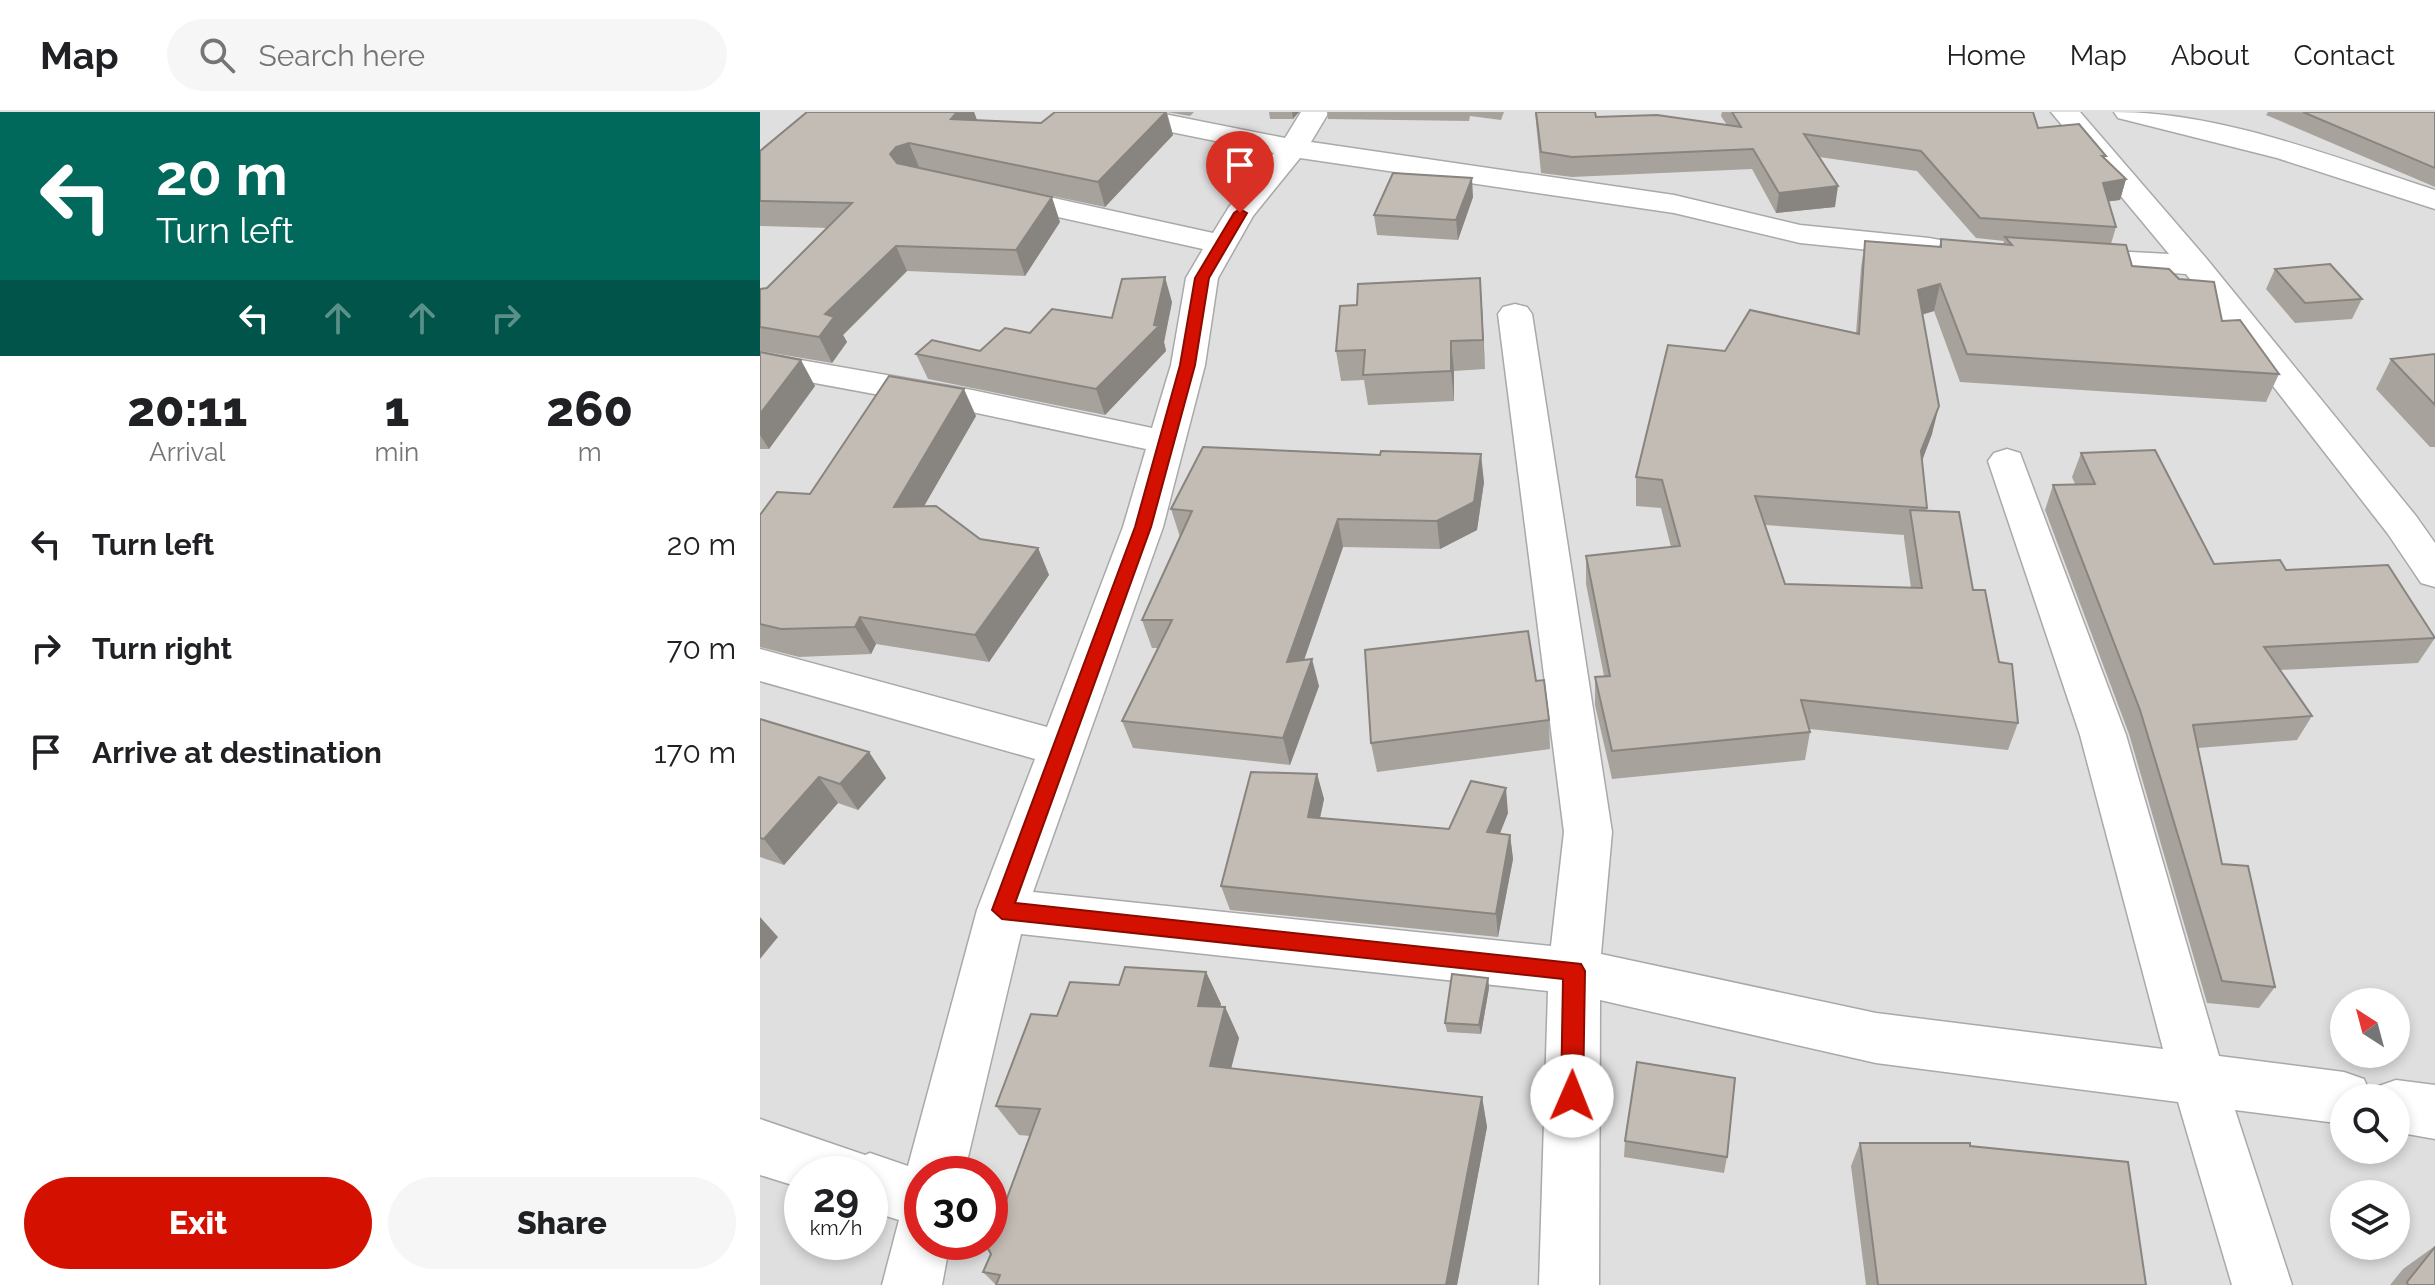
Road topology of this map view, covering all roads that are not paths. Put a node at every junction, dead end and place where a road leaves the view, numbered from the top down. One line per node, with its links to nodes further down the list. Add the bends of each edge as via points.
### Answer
1 (1112, 112): 5 (street)
2 (1315, 112): 5 (street)
3 (2065, 112): 11 (street)
4 (2128, 112): 7 (street, via 2287,152)
5 (1293, 148): 8 (street); 9 (street, via 1674,204 1800,234)
6 (978, 191): 8 (street)
7 (2435, 200)
8 (1222, 244): 14 (street, via 1202,278 1188,365)
9 (1952, 249)
10 (2043, 256): 11 (street)
11 (2195, 265): 16 (street)
12 (1515, 314): 20 (street, via 1588,832)
13 (760, 363): 14 (street)
14 (1166, 442): 18 (street, via 1143,527)
15 (2007, 461): 21 (street, via 2103,735)
16 (2435, 573)
17 (760, 665): 18 (street)
18 (1062, 749): 19 (street)
19 (1002, 910): 20 (street); 27 (street)
20 (1574, 971): 21 (street, via 1876,1038); 30 (street)
21 (2198, 1079): 22 (street); 31 (street)
22 (2330, 1096)
23 (2410, 1108): 24 (street)
24 (2435, 1112)
25 (760, 1147): 26 (street)
26 (788, 1156)
27 (940, 1156)
28 (917, 1260): 29 (street)
29 (912, 1285)
30 (1569, 1285)
31 (2262, 1285)

